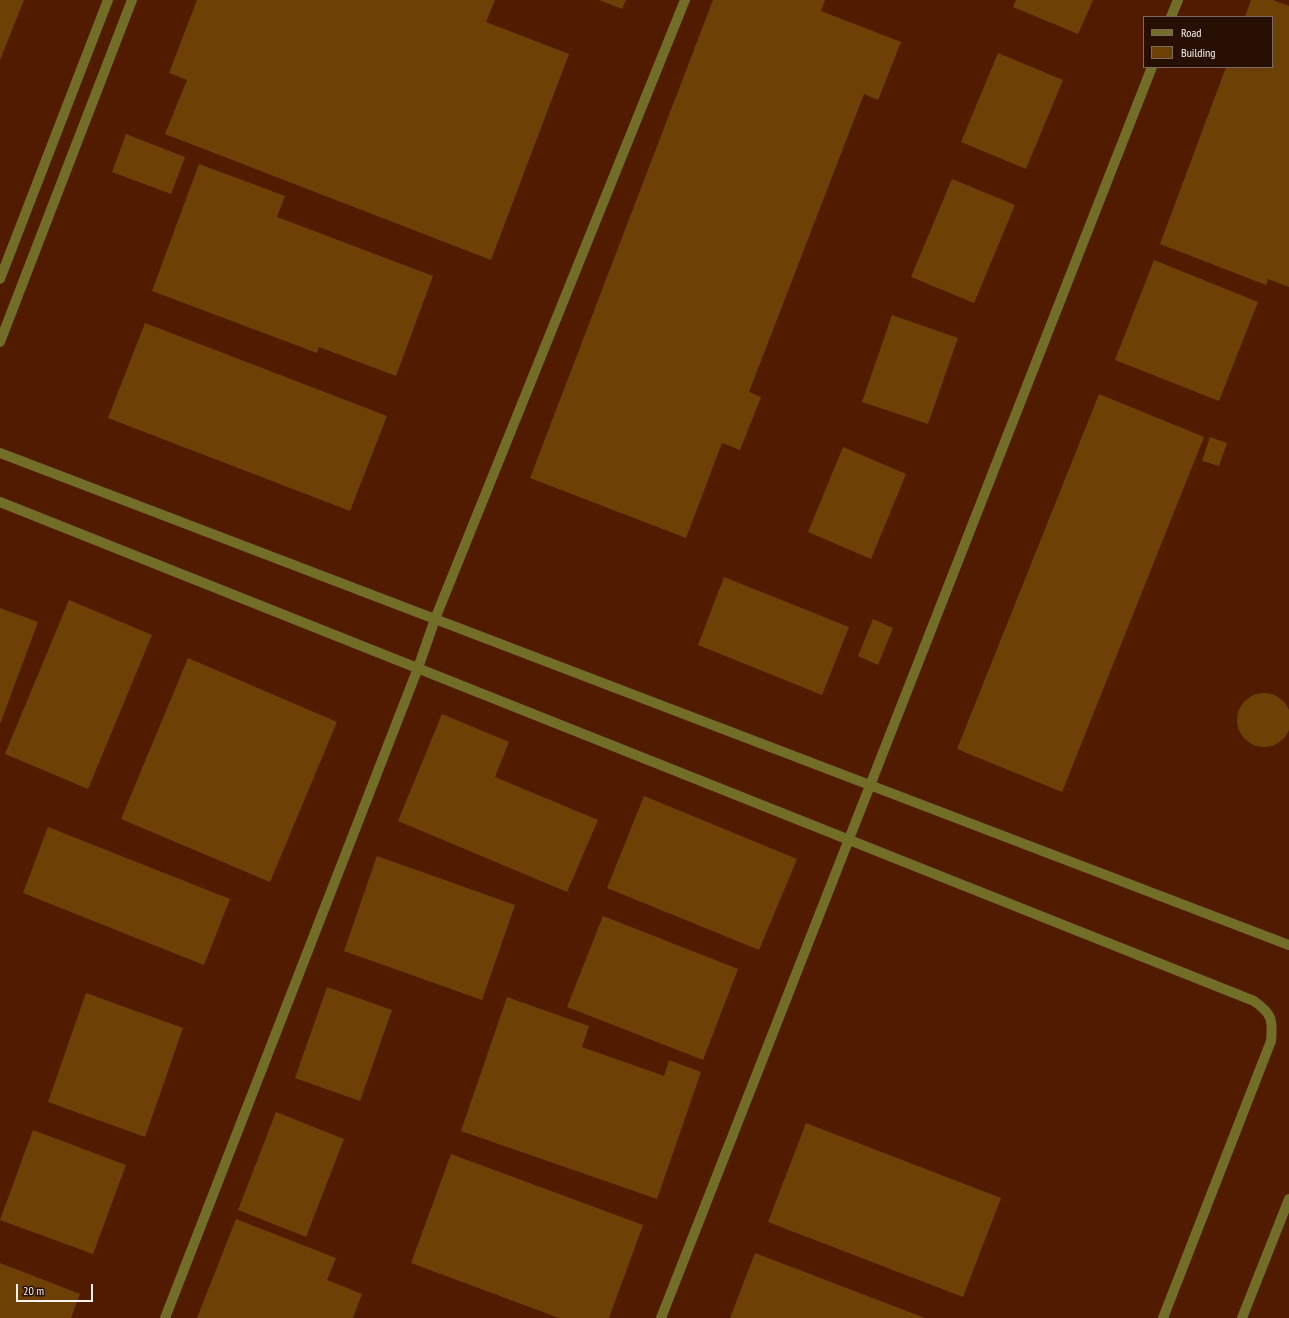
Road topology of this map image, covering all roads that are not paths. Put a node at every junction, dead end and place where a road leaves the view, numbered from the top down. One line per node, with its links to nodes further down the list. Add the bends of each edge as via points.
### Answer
1 (108, 0): 7 (street)
2 (132, 0): 8 (street)
3 (685, 0): 11 (street)
4 (1178, 0): 5 (street)
5 (1171, 16)
6 (1152, 68): 13 (street)
7 (0, 278)
8 (0, 342)
9 (0, 453): 11 (street)
10 (0, 502): 12 (street)
11 (435, 619): 12 (street); 13 (street)
12 (418, 668): 14 (street); 17 (street)
13 (871, 786): 14 (street); 15 (street)
14 (850, 840): 18 (street); 19 (street, via 1254,1001 1268,1010 1273,1022 1271,1041)
15 (1289, 945)
16 (1289, 1199): 20 (street)
17 (165, 1318)
18 (661, 1318)
19 (1163, 1318)
20 (1242, 1318)

